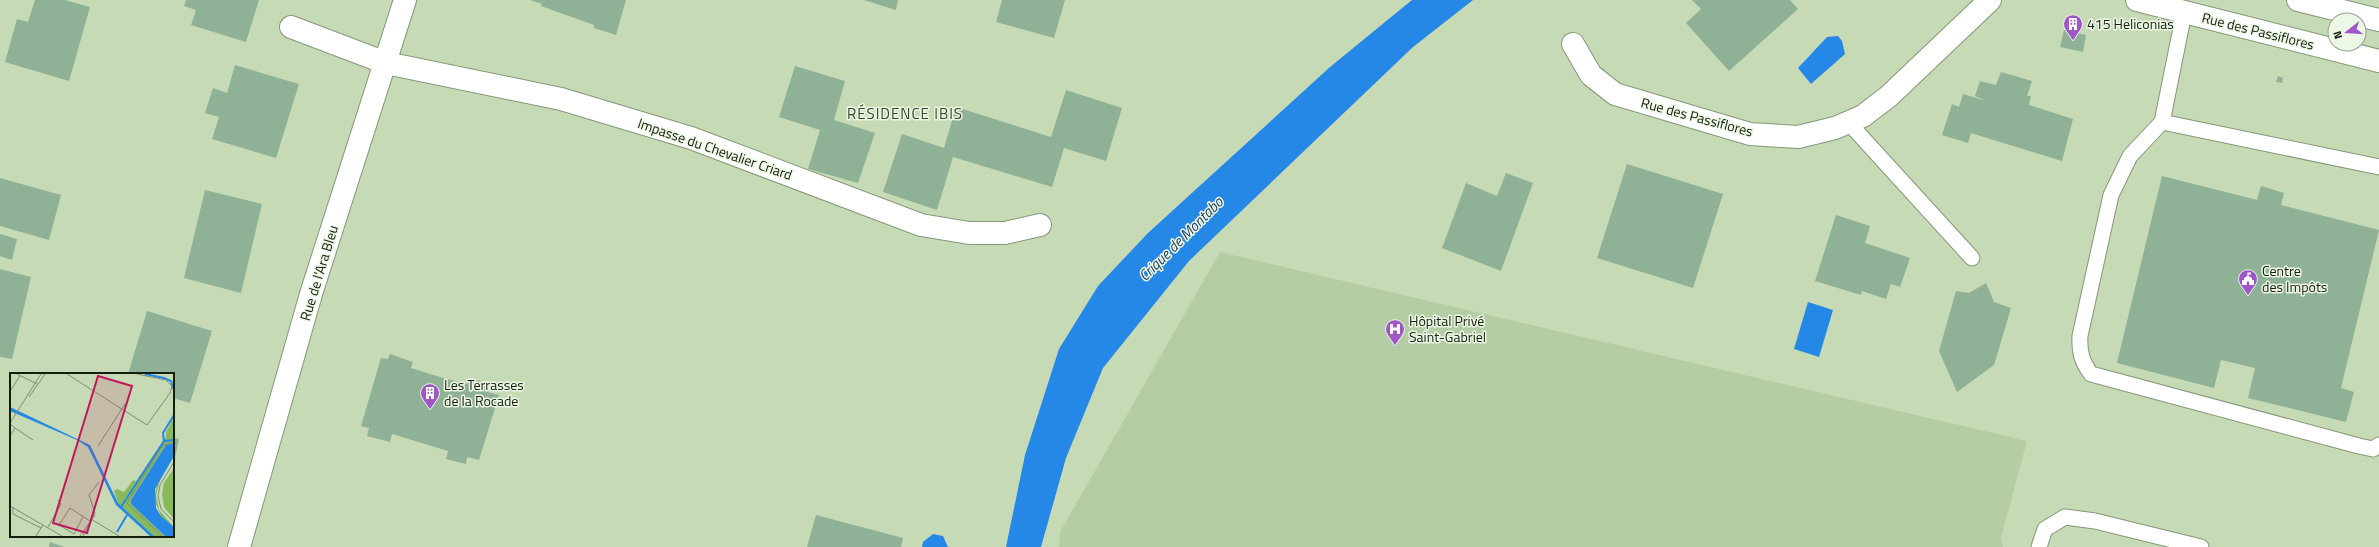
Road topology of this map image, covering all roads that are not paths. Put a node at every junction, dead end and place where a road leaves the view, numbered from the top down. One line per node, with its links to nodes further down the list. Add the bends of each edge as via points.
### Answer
1 (405, 0): 10 (street, Rue de l'Ara Bleu)
2 (1990, 0): 11 (street, Rue des Passiflores, via 1889,96 1863,116)
3 (2298, 0): 6 (street)
4 (2146, 2): 5 (street, Rue des Passiflores)
5 (2184, 13): 9 (street, Rue des Passiflores); 12 (lane)
6 (2379, 20)
7 (291, 27): 10 (street, Impasse du Chevalier Criard)
8 (1573, 44): 11 (street, Rue des Passiflores, via 1591,75 1615,94 1750,134 1798,137 1835,128)
9 (2379, 61)
10 (386, 64): 14 (street, Impasse du Chevalier Criard, via 561,99 675,133 922,225 968,233 1005,233); 17 (street, Rue de l'Ara Bleu, via 311,294)
11 (1848, 122): 15 (lane)
12 (2162, 122): 13 (lane); 16 (lane, via 2130,156 2111,195 2080,336 2079,350 2084,364 2091,374 2359,446 2373,449)
13 (2379, 167)
14 (1040, 225)
15 (1972, 258)
16 (2379, 445)
17 (239, 547)
18 (2039, 547): 19 (lane, via 2045,529 2065,517 2095,521)
19 (2201, 547)

